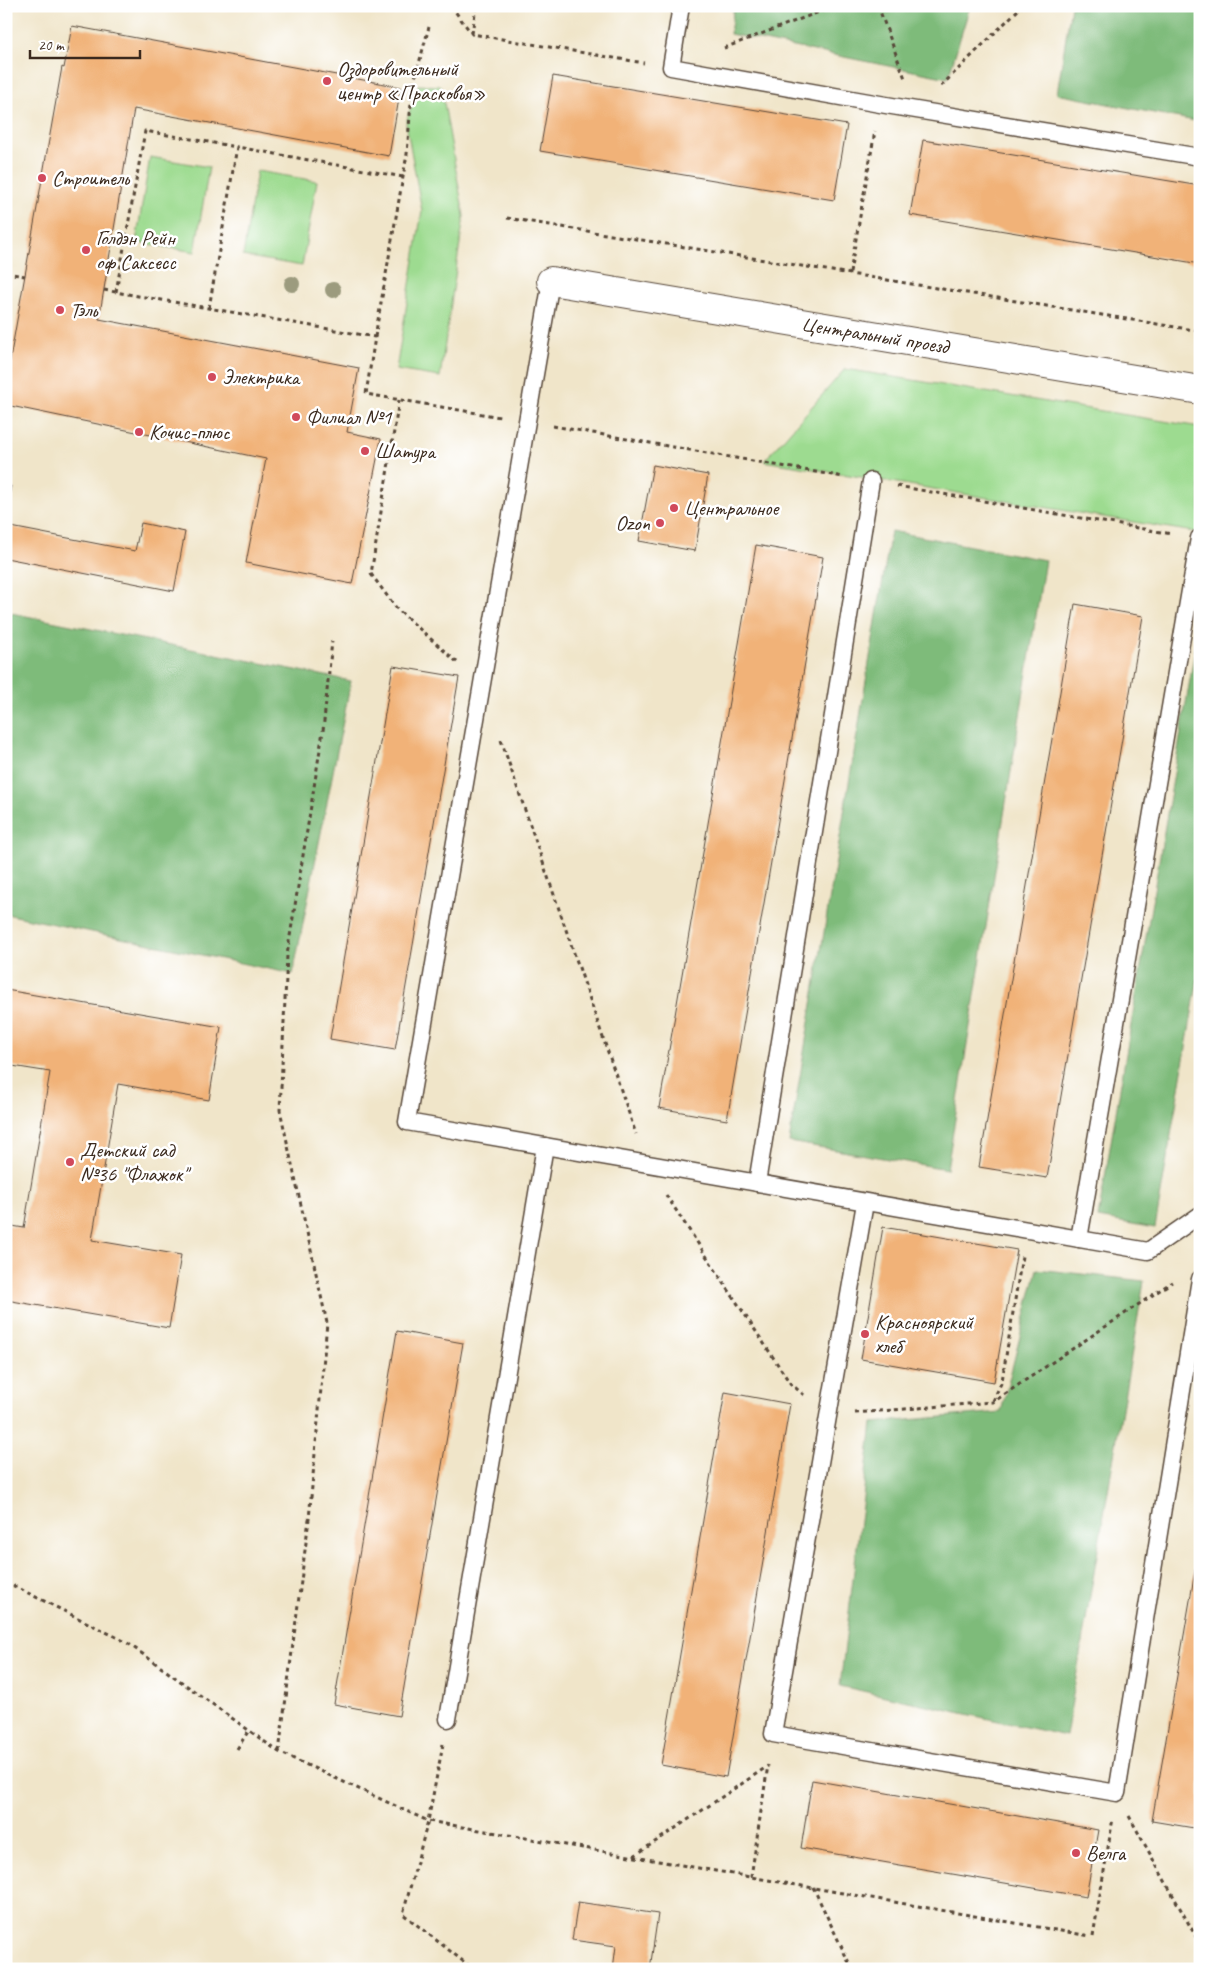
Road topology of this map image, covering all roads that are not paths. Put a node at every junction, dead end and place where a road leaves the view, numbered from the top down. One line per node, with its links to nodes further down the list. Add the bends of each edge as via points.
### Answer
1 (681, 6): 2 (lane, via 671,67)
2 (1200, 157)
3 (551, 281): 4 (street, Центральный проезд); 7 (lane, via 407,1122)
4 (1200, 390)
5 (871, 481): 8 (lane)
6 (1199, 538): 11 (lane)
7 (545, 1146): 8 (lane); 13 (lane)
8 (757, 1183): 9 (lane)
9 (865, 1203): 11 (lane); 12 (lane, via 773,1734 1117,1793)
10 (1200, 1215): 11 (lane, via 1148,1252)
11 (1079, 1239)
12 (1200, 1279)
13 (448, 1719)

